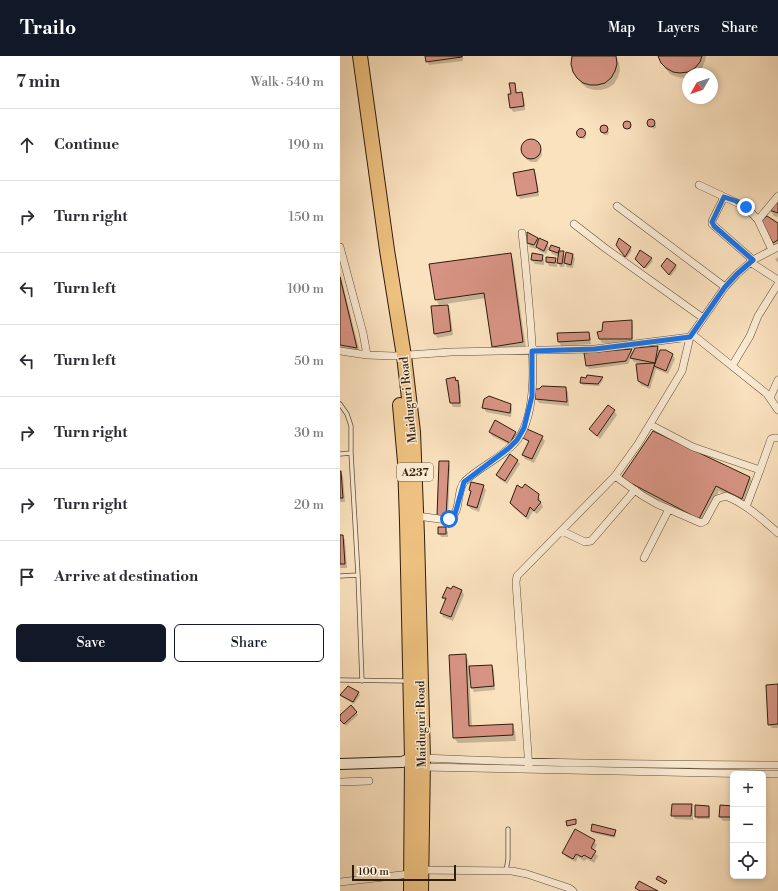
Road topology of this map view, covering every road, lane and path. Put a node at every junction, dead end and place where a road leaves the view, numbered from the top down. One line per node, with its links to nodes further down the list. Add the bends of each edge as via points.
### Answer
1 (351, 56): 3 (highway, Maiduguri Road / A237)
2 (360, 56): 3 (highway, Maiduguri Road / A237)
3 (360, 84): 22 (highway, Maiduguri Road / A237, via 374,229)
4 (699, 185): 6 (street)
5 (778, 196): 8 (street)
6 (724, 197): 8 (street, via 746,207); 13 (street, via 712,224)
7 (617, 206): 16 (street)
8 (758, 220): 12 (street)
9 (574, 224): 17 (street)
10 (522, 233): 20 (street)
11 (340, 247): 21 (street)
12 (775, 248): 13 (street)
13 (752, 261): 14 (street); 16 (street)
14 (778, 280)
15 (778, 284): 23 (street)
16 (725, 287): 17 (street)
17 (703, 318): 18 (street)
18 (691, 336): 20 (street, via 595,349); 23 (street); 28 (street, via 682,371)
19 (340, 351): 21 (street)
20 (532, 351): 22 (street, via 451,352); 37 (street, via 532,396 524,428 517,440 464,482 455,514 449,519)
21 (367, 355): 22 (street)
22 (399, 356): 37 (highway, Maiduguri Road / A237, via 413,432); 45 (highway, Maiduguri Road / A237, via 405,462)
23 (732, 366): 25 (street)
24 (778, 380): 25 (street)
25 (770, 398): 27 (street)
26 (340, 404): 30 (lane, via 351,426)
27 (778, 410)
28 (651, 425): 32 (street, via 692,447); 33 (street)
29 (778, 438): 32 (street, via 772,440)
30 (351, 453): 31 (lane); 41 (lane)
31 (340, 454)
32 (760, 470): 35 (street)
33 (615, 476): 34 (street); 38 (street)
34 (635, 490): 36 (street); 38 (street, via 591,541 585,542)
35 (746, 507): 36 (street, via 726,496 721,497 701,523); 39 (street)
36 (669, 509): 40 (street)
37 (416, 516): 46 (highway, Maiduguri Road / A237)
38 (562, 531): 49 (street, via 522,571 516,582)
39 (778, 532)
40 (644, 558)
41 (358, 575): 42 (lane); 44 (lane)
42 (340, 576)
43 (340, 680): 44 (lane)
44 (362, 681): 45 (lane)
45 (410, 681): 46 (highway, Maiduguri Road / A237)
46 (414, 762): 47 (street); 49 (street); 57 (highway, Maiduguri Road / A237)
47 (340, 764)
48 (778, 765): 49 (street)
49 (529, 766): 50 (street)
50 (730, 773)
51 (766, 774): 52 (street)
52 (778, 774)
53 (368, 781): 54 (street)
54 (340, 782)
55 (508, 829): 56 (lane)
56 (506, 871): 57 (street); 61 (street, via 527,874)
57 (416, 872): 58 (street); 59 (highway, Maiduguri Road / A237); 60 (highway, Maiduguri Road / A237)
58 (340, 882)
59 (411, 891)
60 (421, 891)
61 (573, 891)

